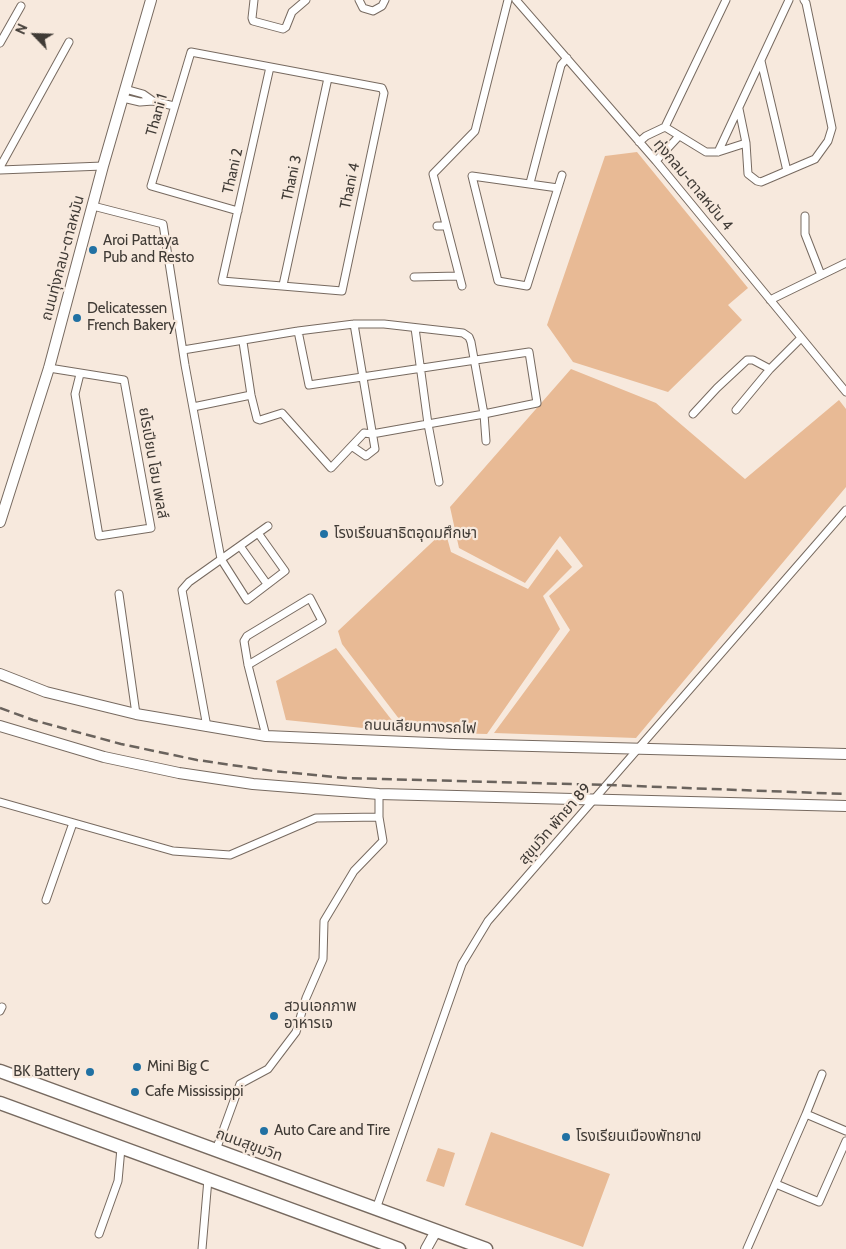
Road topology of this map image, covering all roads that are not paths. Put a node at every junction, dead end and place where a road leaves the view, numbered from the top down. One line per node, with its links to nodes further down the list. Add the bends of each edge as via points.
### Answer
1 (151, 0): 18 (street, ถนนทุ่งกลม-ตาลหมัน)
2 (254, 0): 3 (street, via 253,21 283,29 292,12)
3 (306, 0)
4 (358, 0): 5 (street, via 363,8 373,11)
5 (385, 0)
6 (508, 0): 37 (street, via 475,131 433,174)
7 (516, 0): 14 (street, ทุ่งกลม-ตาลหมัน 4)
8 (726, 0): 21 (street)
9 (789, 0): 15 (street)
10 (804, 0): 29 (street, via 832,128 816,159)
11 (22, 6): 13 (street)
12 (69, 42): 28 (street)
13 (0, 43)
14 (567, 58): 23 (street, ทุ่งกลม-ตาลหมัน 4); 31 (street, via 561,64)
15 (761, 61): 20 (street); 29 (street)
16 (270, 67): 17 (street); 19 (street, Thani 1, via 191,52); 34 (street, Thani 2)
17 (328, 78): 42 (street, Thani 3); 42 (street, Thani 4, via 382,88 384,93 342,291)
18 (124, 93): 19 (street, via 143,94 153,101); 27 (street, ถนนทุ่งกลม-ตาลหมัน)
19 (174, 106): 34 (street, Thani 1, via 151,186)
20 (739, 109): 24 (street); 25 (street)
21 (665, 127): 22 (street); 23 (street)
22 (678, 136): 25 (street, via 706,152); 26 (street)
23 (639, 142): 26 (street, ทุ่งกลม-ตาลหมัน 4)
24 (746, 143): 25 (street); 29 (street, via 748,174 757,181)
25 (718, 152)
26 (656, 161): 44 (street, ทุ่งกลม-ตาลหมัน 4)
27 (103, 166): 28 (street); 33 (street, ถนนทุ่งกลม-ตาลหมัน)
28 (0, 168)
29 (787, 171)
30 (562, 175): 32 (street)
31 (530, 183): 32 (street); 32 (street, via 472,176 498,281 527,286)
32 (558, 188)
33 (93, 206): 50 (street, via 163,224); 52 (street, ถนนทุ่งกลม-ตาลหมัน)
34 (238, 211): 42 (street, Thani 2, via 222,281)
35 (805, 216): 39 (street, via 805,234)
36 (437, 226): 37 (street)
37 (446, 226): 41 (street)
38 (846, 263): 39 (street)
39 (821, 275): 44 (street)
40 (414, 276): 41 (street)
41 (459, 276): 43 (street)
42 (283, 285)
43 (462, 286)
44 (770, 300): 48 (street, ทุ่งกลม-ตาลหมัน 4)
45 (354, 324): 46 (street); 47 (street); 56 (street)
46 (415, 328): 51 (street, via 466,335 471,342); 54 (street)
47 (298, 331): 49 (street); 56 (street, via 309,385)
48 (801, 338): 53 (street); 57 (street, ทุ่งกลม-ตาลหมัน 4)
49 (243, 342): 50 (street); 58 (street)
50 (183, 350): 59 (street)
51 (474, 360): 54 (street); 61 (street); 61 (street, via 529,352 537,403)
52 (49, 368): 55 (street, ยโรเปียน โฮม เพลส์); 69 (street, ถนนทุ่งกลม-ตาลหมัน)
53 (770, 369): 60 (street); 62 (street, via 747,360)
54 (419, 370): 56 (street); 63 (street)
55 (80, 374): 55 (street, ยโรเปียน โฮม เพลส์, via 75,394 99,536 151,528 124,380)
56 (362, 378): 64 (street)
57 (846, 392)
58 (251, 395): 59 (street); 66 (street, via 257,418 260,420 282,413 331,468)
59 (193, 407): 73 (street)
60 (736, 410)
61 (484, 414): 63 (street); 65 (street)
62 (693, 414)
63 (428, 424): 64 (street); 67 (street)
64 (372, 434): 66 (street, via 364,434); 66 (street, via 375,449 366,456)
65 (486, 441)
66 (353, 447)
67 (438, 482)
68 (846, 510): 82 (street, สุขุมวิท พัทยา 89)
69 (0, 522)
70 (268, 526): 71 (street)
71 (258, 533): 72 (street); 74 (street, via 285,571)
72 (240, 546): 73 (street); 74 (street)
73 (221, 559): 74 (street, via 247,600); 80 (street, via 182,590)
74 (267, 584)
75 (119, 594): 78 (street)
76 (248, 665): 76 (street, via 244,641 247,636 310,598 322,621); 81 (street)
77 (0, 674): 78 (street, ถนนเลียบทางรถไฟ, via 46,692)
78 (136, 714): 80 (street, ถนนเลียบทางรถไฟ)
79 (0, 726): 84 (street, via 104,757 178,773 253,784)
80 (207, 727): 81 (street, ถนนเลียบทางรถไฟ)
81 (266, 736): 82 (street, ถนนเลียบทางรถไฟ)
82 (638, 749): 83 (street, ถนนเลียบทางรถไฟ); 85 (street, สุขุมวิท พัทยา 89)
83 (846, 754)
84 (379, 794): 85 (street); 88 (street)
85 (596, 800): 87 (street); 101 (street, สุขุมวิท พัทยา 89, via 488,921 462,964)
86 (0, 802): 89 (street)
87 (846, 806)
88 (379, 817): 89 (street, via 316,818 230,855 173,851); 98 (street, via 383,841 354,872 324,921 323,959 296,1032 268,1069 240,1084)
89 (73, 823): 90 (street)
90 (46, 900)
91 (0, 1071): 98 (highway, ถนนสุขุมวิท)
92 (822, 1074): 94 (street)
93 (0, 1103): 97 (highway)
94 (806, 1114): 95 (street); 100 (street)
95 (846, 1131)
96 (846, 1141): 100 (street, via 819,1202)
97 (122, 1148): 99 (highway); 103 (street, via 118,1181)
98 (216, 1150): 101 (highway, ถนนสุขุมวิท)
99 (208, 1179): 104 (street); 105 (highway)
100 (776, 1184): 108 (street)
101 (376, 1209): 102 (highway, ถนนสุขุมวิท)
102 (436, 1231): 106 (street); 107 (highway, ถนนสุขุมวิท)
103 (99, 1234)
104 (202, 1249)
105 (399, 1249)
106 (426, 1249)
107 (486, 1249)
108 (747, 1249)

